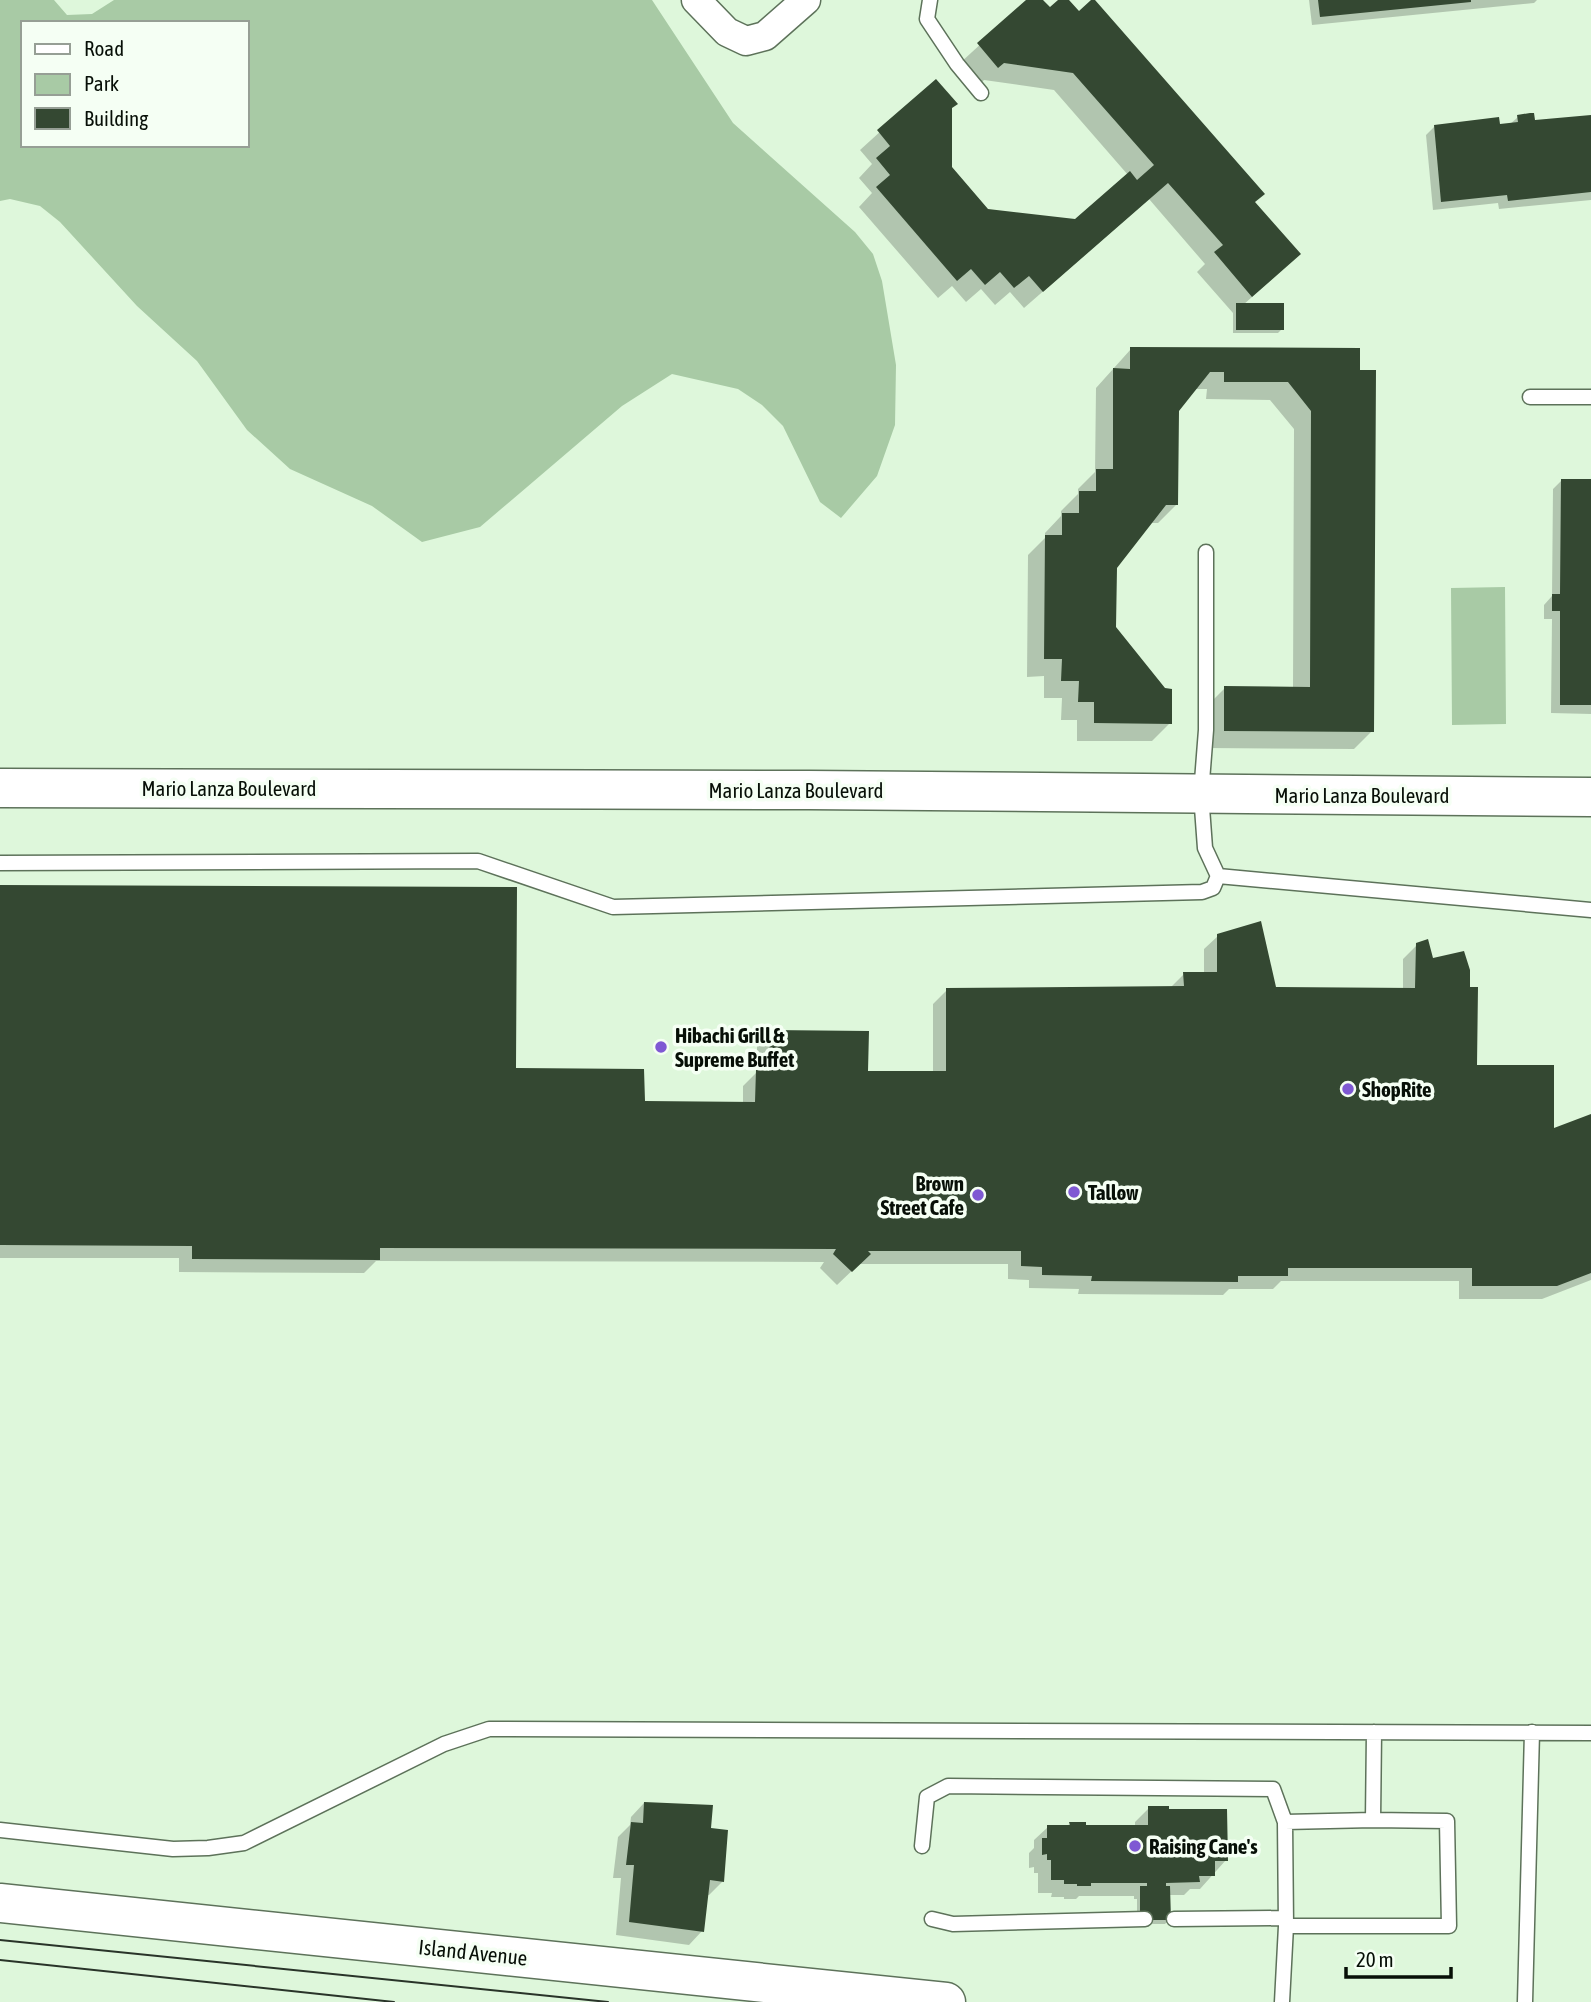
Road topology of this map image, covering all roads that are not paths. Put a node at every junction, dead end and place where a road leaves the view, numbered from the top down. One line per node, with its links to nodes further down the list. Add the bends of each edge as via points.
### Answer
1 (696, 0): 2 (street, via 727,32 746,41 765,36)
2 (806, 0)
3 (930, 0): 4 (lane, via 927,19)
4 (981, 93)
5 (1530, 397): 6 (lane)
6 (1591, 397)
7 (1206, 552): 9 (lane, via 1206,730)
8 (0, 788): 9 (street, Mario Lanza Boulevard)
9 (1201, 794): 10 (street, Mario Lanza Boulevard); 12 (lane, via 1205,848)
10 (1591, 797)
11 (0, 863): 12 (lane, via 478,861 613,907 1202,892 1213,888)
12 (1218, 876): 13 (lane)
13 (1591, 910)
14 (1374, 1732): 15 (lane); 17 (lane); 19 (lane, via 489,1729 444,1744 244,1843 173,1849)
15 (1532, 1732): 16 (lane); 28 (lane)
16 (1591, 1732)
17 (1373, 1820): 18 (lane); 25 (lane, via 1447,1821 1449,1926)
18 (1285, 1822): 20 (lane, via 1273,1789 948,1786 927,1797); 25 (lane)
19 (0, 1830)
20 (922, 1846)
21 (0, 1903): 26 (street, Island Avenue)
22 (932, 1919): 23 (lane, via 953,1924)
23 (1145, 1919)
24 (1174, 1919): 25 (lane)
25 (1285, 1922): 27 (lane)
26 (946, 2002)
27 (1282, 2002)
28 (1525, 2002)

